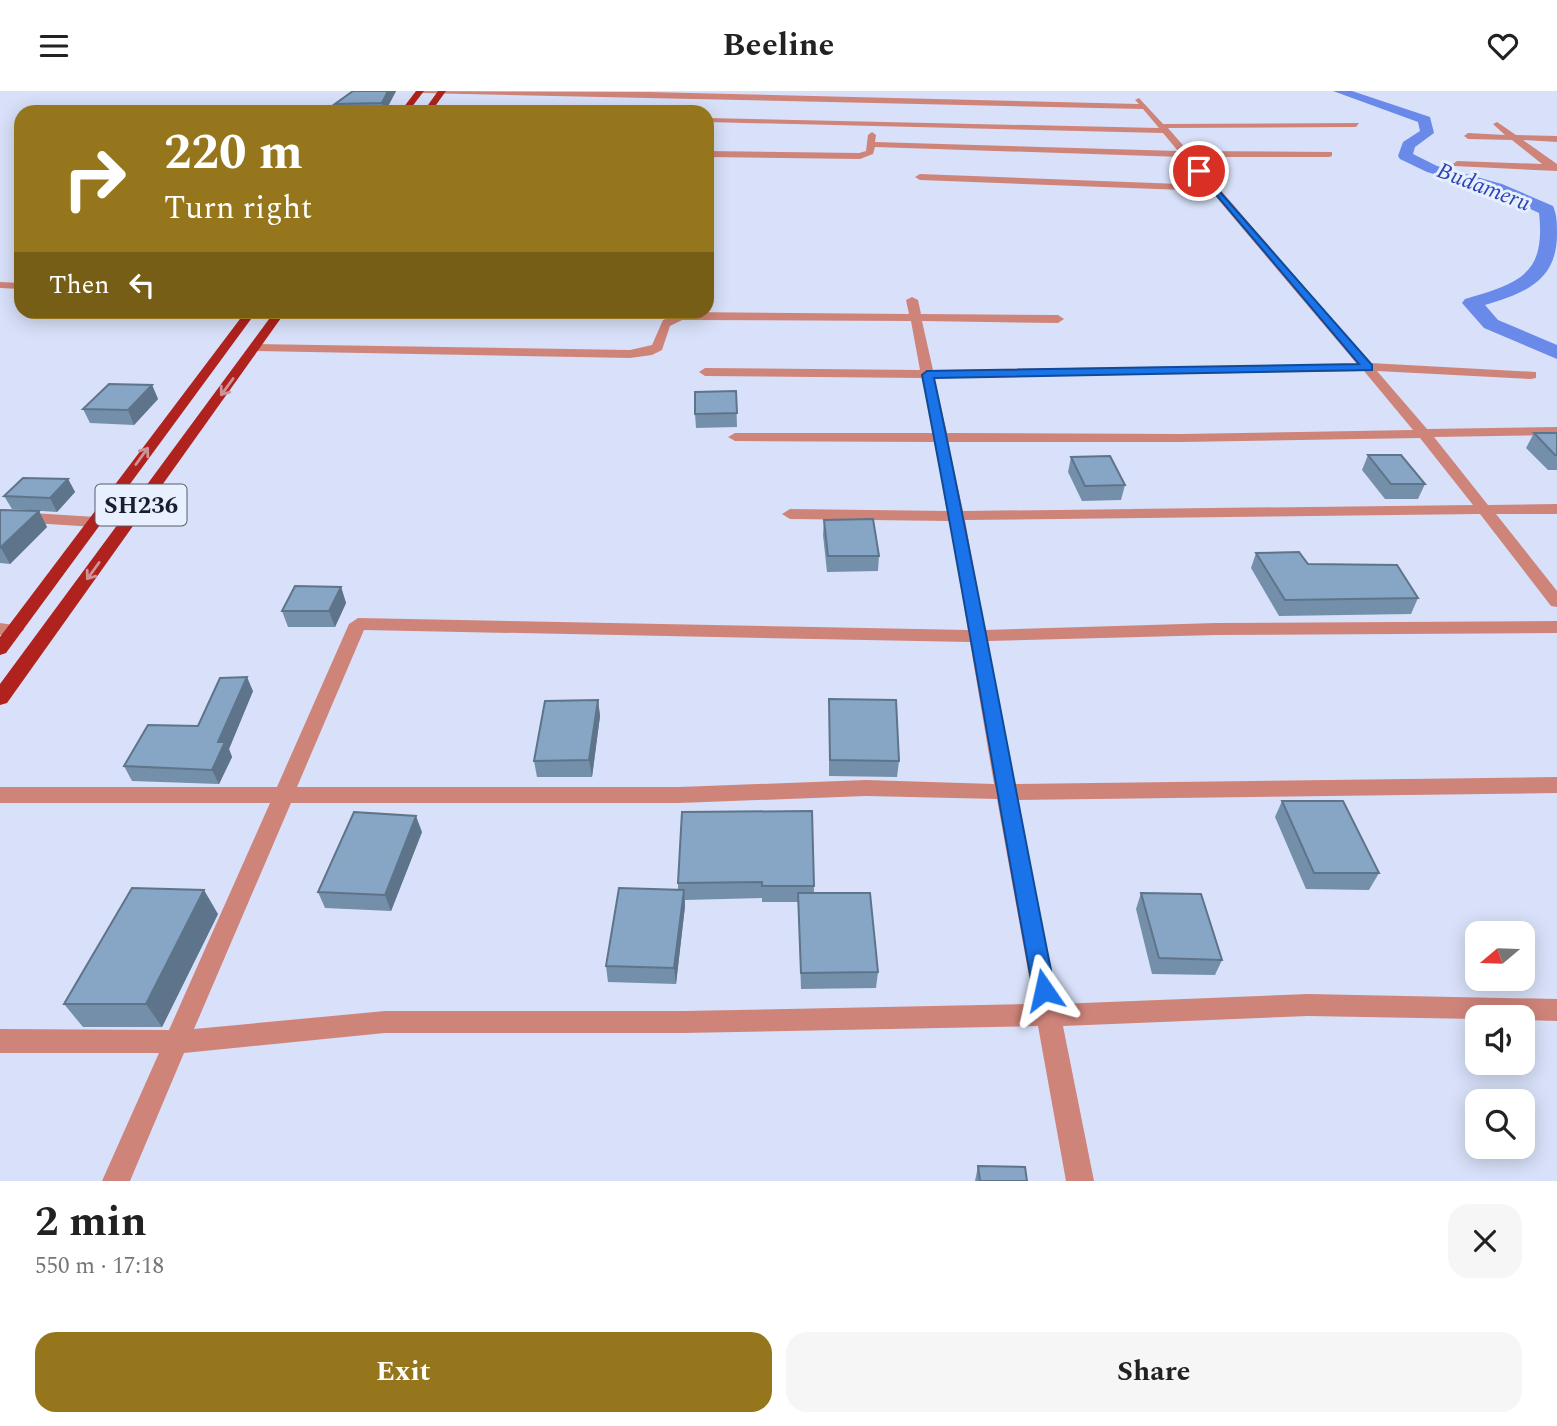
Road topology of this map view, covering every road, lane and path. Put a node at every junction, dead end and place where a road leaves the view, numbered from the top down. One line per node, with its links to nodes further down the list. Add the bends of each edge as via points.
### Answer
1 (420, 91): 2 (street); 5 (main road)
2 (442, 91): 3 (street); 6 (main road)
3 (649, 92): 4 (street)
4 (877, 95): 8 (street); 11 (street, via 1142,103)
5 (409, 105)
6 (431, 105)
7 (714, 120): 8 (street)
8 (873, 124): 11 (street); 15 (street)
9 (1497, 124): 13 (street)
10 (1356, 125): 11 (street)
11 (1164, 129): 17 (street)
12 (1468, 136): 13 (street)
13 (1514, 137): 14 (street); 20 (street)
14 (1557, 139)
15 (871, 144): 16 (street, via 866,155 850,157); 17 (street)
16 (714, 154)
17 (1185, 154): 18 (street); 22 (street)
18 (1328, 154)
19 (1457, 164): 20 (street)
20 (1555, 168)
21 (920, 177): 22 (street)
22 (1214, 188): 30 (street)
23 (914, 309): 24 (street); 28 (street); 32 (street)
24 (714, 315)
25 (246, 319): 43 (main road, SH236, one-way to 25)
26 (275, 319): 29 (main road, SH236)
27 (670, 319): 29 (street, via 658,347 630,354)
28 (1058, 319)
29 (256, 347): 49 (main road, SH236, one-way to 49)
30 (1367, 368): 32 (street); 33 (street); 35 (street)
31 (705, 372): 32 (street)
32 (927, 375): 37 (street)
33 (1531, 375)
34 (1557, 431): 35 (street)
35 (1424, 434): 37 (street); 39 (street)
36 (735, 437): 37 (street)
37 (941, 439): 42 (street)
38 (1557, 509): 39 (street)
39 (1484, 510): 42 (street); 44 (street)
40 (790, 514): 42 (street)
41 (0, 516): 43 (street)
42 (957, 516): 47 (street)
43 (96, 521): 46 (main road, SH236)
44 (1557, 603)
45 (1557, 627): 47 (street)
46 (7, 630): 48 (main road, SH236)
47 (977, 636): 51 (street); 52 (street, via 358,624)
48 (0, 649)
49 (0, 698)
50 (1557, 785): 51 (street)
51 (1006, 792): 52 (street, via 866,788 679,796); 55 (street)
52 (286, 793): 53 (street); 57 (street)
53 (0, 795)
54 (1557, 1010): 55 (street, via 1308,1005)
55 (1049, 1015): 57 (street, via 384,1022); 59 (street)
56 (0, 1041): 57 (street)
57 (178, 1042): 58 (street)
58 (117, 1181)
59 (1080, 1181)

